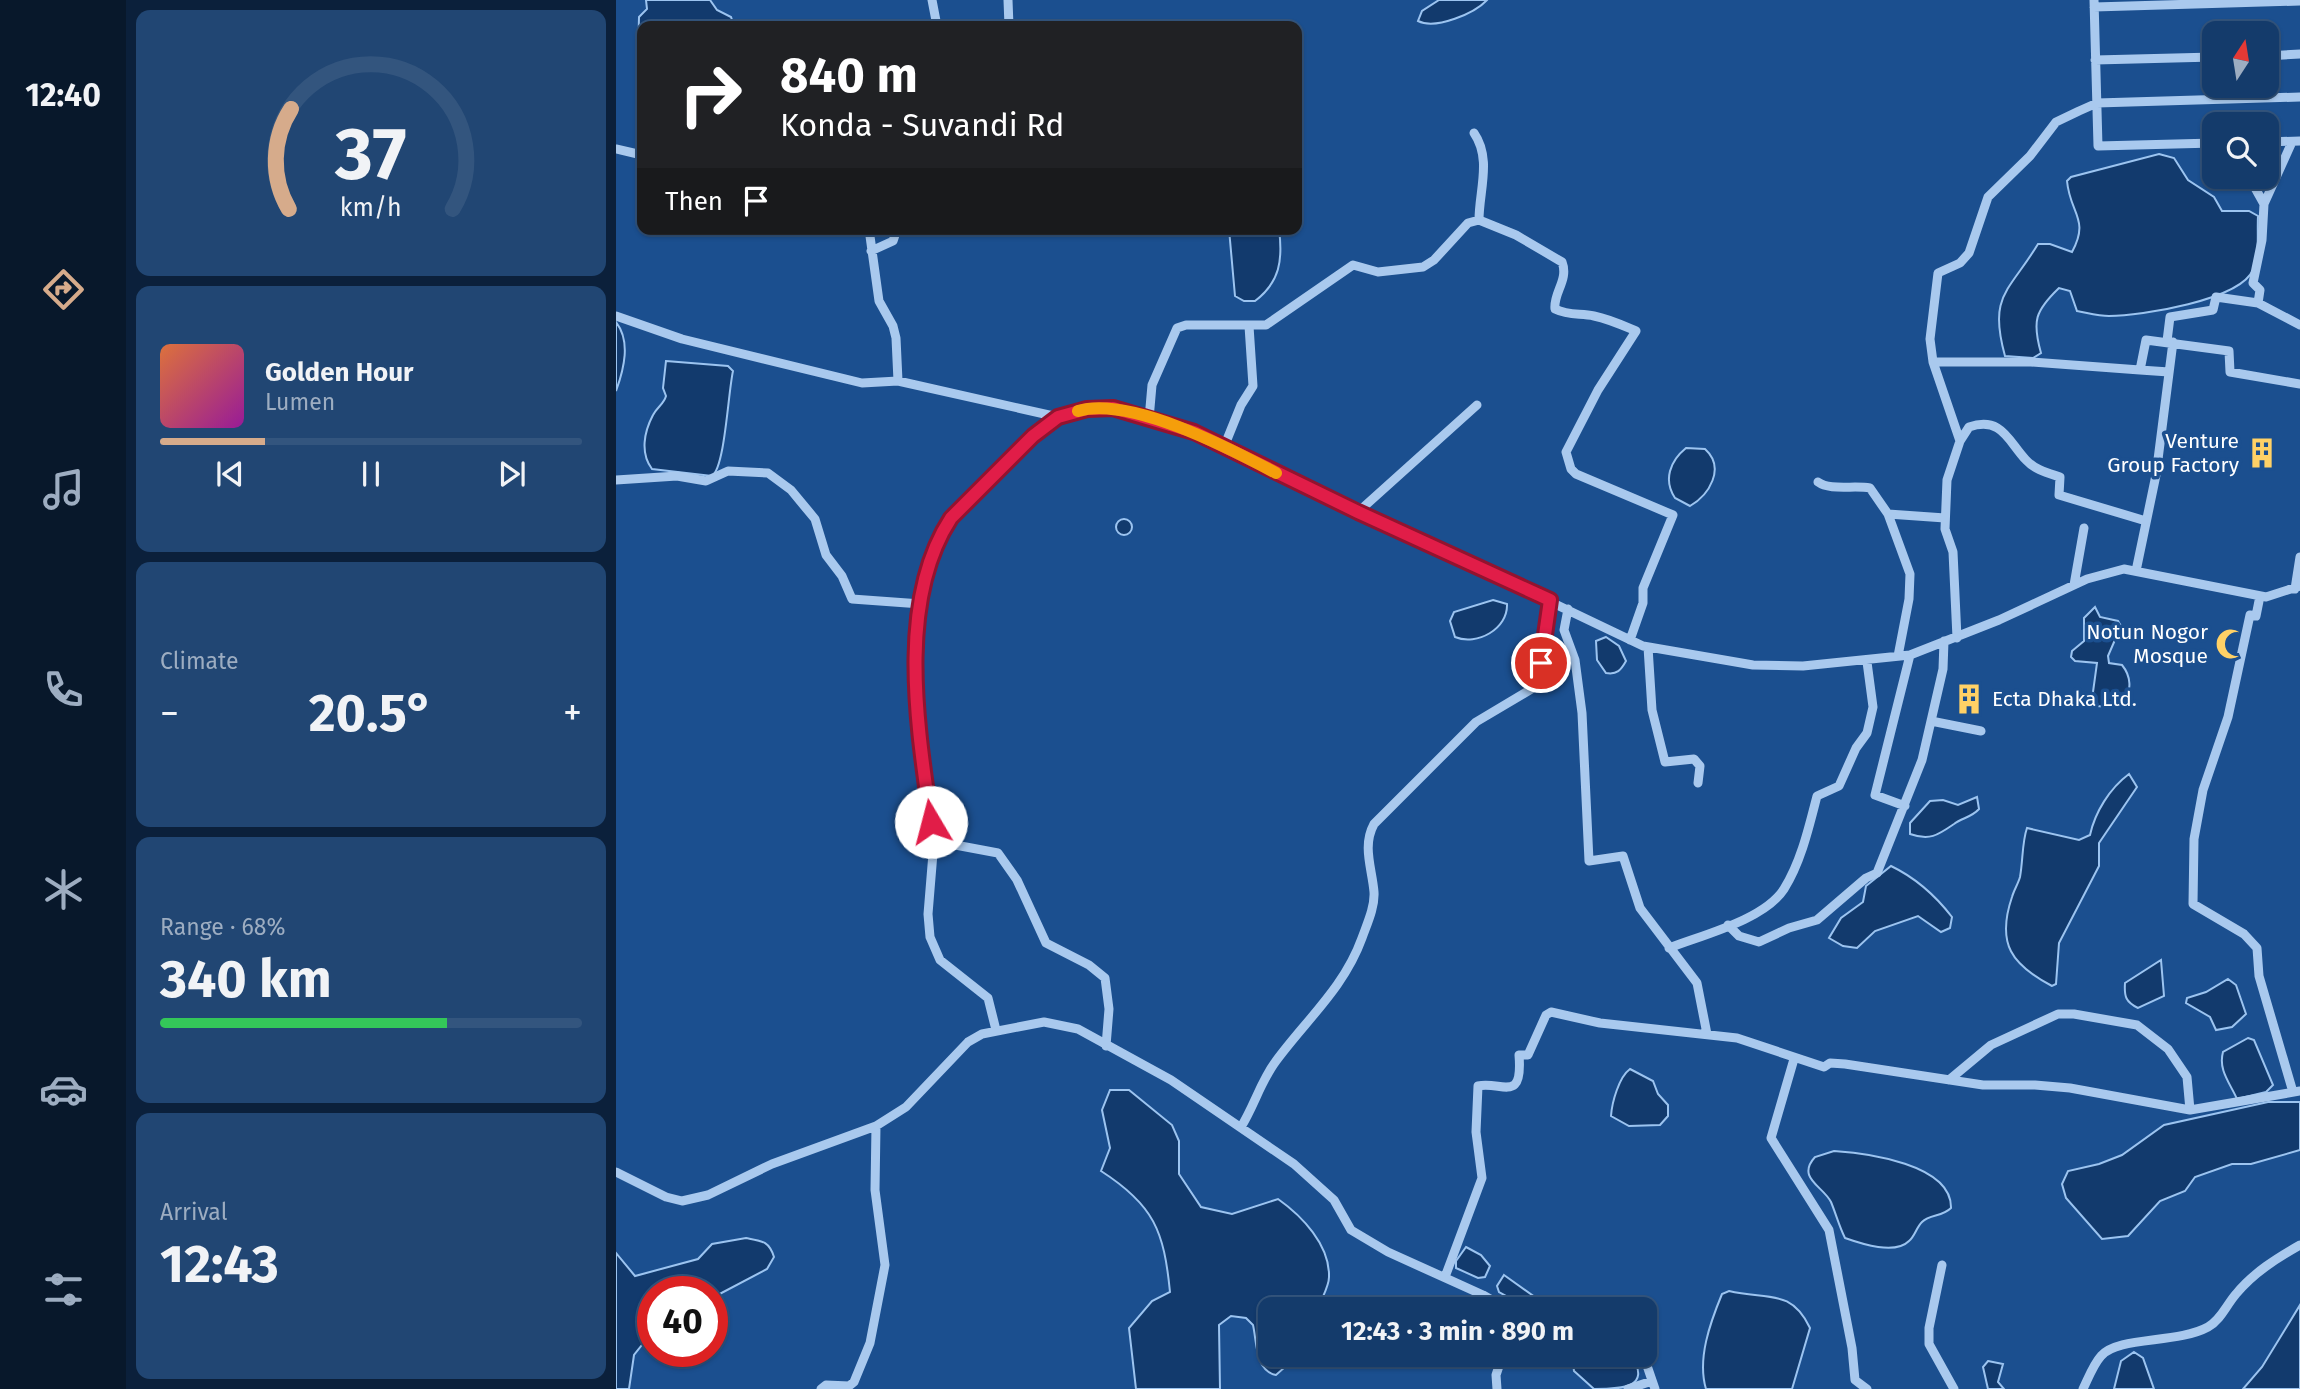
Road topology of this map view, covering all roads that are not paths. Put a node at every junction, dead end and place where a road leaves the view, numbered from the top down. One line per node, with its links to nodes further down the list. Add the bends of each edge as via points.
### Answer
1 (932, 0): 5 (street)
2 (1008, 0): 6 (street)
3 (2300, 1): 4 (street)
4 (2094, 4): 10 (street)
5 (936, 21)
6 (1009, 21)
7 (2299, 52): 8 (street)
8 (2279, 54)
9 (2202, 57): 10 (street)
10 (2095, 60): 12 (street)
11 (2300, 97): 12 (street)
12 (2097, 103): 15 (street, via 2098,146); 29 (street, via 2056,122 2030,156 1988,197 1969,253 1960,263 1938,273 1930,339)
13 (1474, 133): 20 (street, via 1481,143 1485,173)
14 (2296, 141): 19 (street)
15 (2202, 144)
16 (616, 149): 17 (street)
17 (637, 154)
18 (2256, 189): 19 (street)
19 (2264, 204): 24 (street, via 2253,284 2260,290)
20 (1479, 220): 26 (street, via 1468,223 1423,267 1378,272 1353,265 1266,325); 55 (street, via 1562,262 1563,281 1555,309 1636,331 1566,452 1576,474 1672,515 1643,588 1643,603)
21 (870, 235): 23 (street)
22 (895, 235): 23 (street, via 893,241)
23 (872, 251): 32 (street, via 879,301 896,338)
24 (2258, 303): 27 (street); 28 (street, via 2216,297 2213,310 2170,317)
25 (616, 316): 32 (street, via 682,339 862,383)
26 (1249, 326): 36 (street, via 1177,328 1152,385); 38 (street, via 1254,386)
27 (2300, 326)
28 (2170, 341): 30 (street, via 2146,340); 31 (street); 33 (street, via 2229,351 2230,372)
29 (1933, 362): 30 (street, via 2031,362); 37 (street)
30 (2140, 370): 31 (street)
31 (2169, 372): 44 (street)
32 (898, 381): 35 (street)
33 (2299, 381)
34 (1477, 405): 41 (street)
35 (1058, 417): 36 (street, via 1113,408); 52 (street, via 951,518 938,542)
36 (1149, 419): 38 (street, via 1194,432)
37 (1960, 441): 43 (street, via 1947,480); 44 (street, via 1969,427 1980,423 1999,429 2014,441 2025,460 2060,477 2059,495)
38 (1224, 447): 41 (street)
39 (616, 480): 52 (street, via 677,476 706,481 728,471 768,473 815,519 826,555 852,599)
40 (1818, 482): 42 (street, via 1825,487 1870,488)
41 (1358, 512): 51 (street)
42 (1888, 514): 43 (street); 59 (street, via 1910,574)
43 (1945, 519): 54 (street, via 1953,552)
44 (2146, 521): 47 (street)
45 (2084, 528): 48 (street)
46 (2300, 557): 49 (street)
47 (2136, 571): 48 (street, via 2124,569); 50 (street)
48 (2074, 585): 54 (street)
49 (2298, 587): 50 (street, via 2284,594)
50 (2260, 596): 73 (street, via 2256,616 2250,615 2216,759 2203,790 2194,839 2193,904 2244,934 2257,948 2259,976)
51 (1550, 600): 53 (street); 76 (street, via 1535,687 1476,722 1374,824 1368,859 1374,893 1351,965 1272,1066)
52 (921, 604): 65 (street, via 917,731)
53 (1568, 609): 55 (street); 67 (street, via 1564,630 1582,713 1589,861 1623,856 1640,908)
54 (1957, 638): 56 (street)
55 (1630, 640): 57 (street)
56 (1944, 641): 58 (street); 61 (street, via 1943,669)
57 (1648, 647): 60 (street, via 1753,665); 63 (street, via 1652,710 1665,762 1694,759 1700,766)
58 (1910, 655): 59 (street); 64 (street, via 1875,795)
59 (1898, 656): 60 (street)
60 (1867, 662): 66 (street, via 1873,706 1867,733 1847,774 1839,786 1817,796 1807,835 1783,891 1745,919)
61 (1931, 721): 62 (street); 64 (street)
62 (1982, 731)
63 (1698, 783)
64 (1905, 806): 66 (street, via 1877,873 1818,920 1759,942 1739,936)
65 (934, 841): 68 (street, via 930,937 940,960 988,998); 70 (street, via 998,853 1017,880 1046,943 1105,978 1110,1009)
66 (1728, 925): 67 (street)
67 (1669, 948): 69 (street, via 1698,984)
68 (996, 1030): 70 (street, via 1044,1022 1078,1029); 75 (street, via 968,1042 906,1107)
69 (1707, 1034): 71 (street, via 1737,1038); 80 (street, via 1601,1023 1551,1012 1546,1015 1528,1055 1519,1055 1514,1086 1478,1086 1476,1132 1482,1178)
70 (1106, 1046): 76 (street, via 1171,1080)
71 (1794, 1059): 72 (street, via 1824,1067 1845,1064); 88 (street, via 1770,1138 1829,1230 1854,1358 1854,1380)
72 (1949, 1080): 74 (street, via 2070,1088); 74 (street, via 1991,1045 2058,1014 2074,1014 2137,1025 2168,1049 2187,1077)
73 (2297, 1092): 74 (street)
74 (2190, 1111)
75 (876, 1126): 77 (street, via 772,1164 694,1200 666,1197); 85 (street, via 876,1190 885,1265 877,1312 854,1382)
76 (1241, 1127): 80 (street, via 1294,1164 1334,1200 1351,1230)
77 (616, 1172)
78 (2300, 1245): 90 (street, via 2259,1272 2211,1325 2173,1340 2113,1347 2101,1356)
79 (1942, 1265): 89 (street, via 1929,1344)
80 (1445, 1277): 81 (street)
81 (1484, 1297)
82 (1499, 1367): 86 (street)
83 (1647, 1367): 84 (street)
84 (1653, 1385): 87 (street)
85 (821, 1389)
86 (1497, 1389)
87 (1628, 1389)
88 (1867, 1389)
89 (1954, 1389)
90 (2083, 1389)

